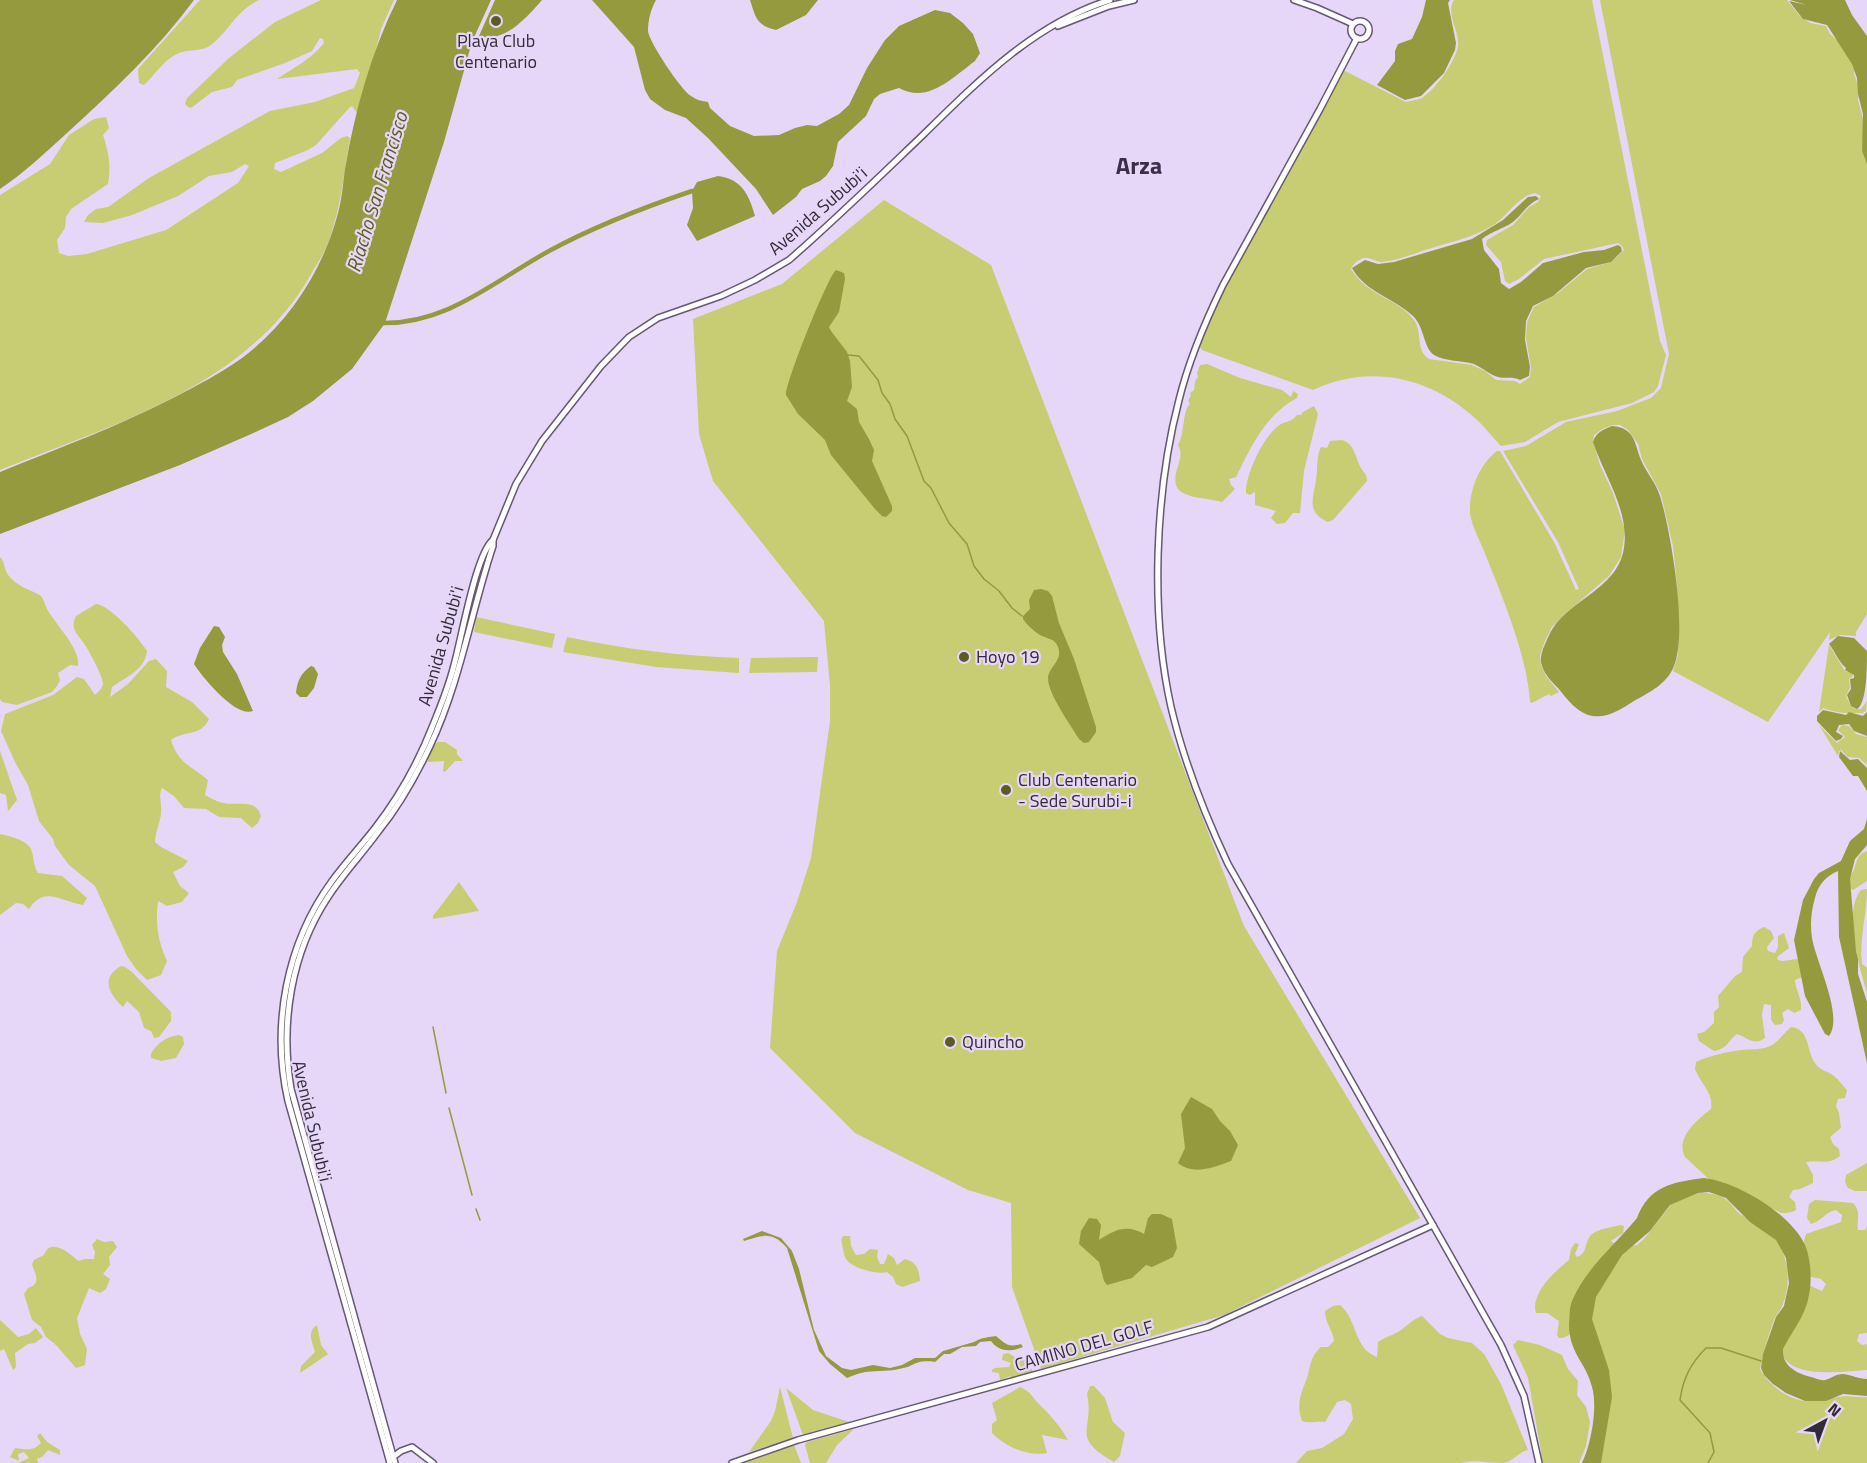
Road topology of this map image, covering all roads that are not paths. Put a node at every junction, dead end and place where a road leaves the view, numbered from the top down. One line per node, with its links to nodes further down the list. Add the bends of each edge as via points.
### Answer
1 (1110, 0): 5 (street, Avenida Sububi'i)
2 (1134, 0): 5 (street, Avenida Sububi'i)
3 (1294, 0): 4 (street)
4 (1353, 24): 6 (street, via 1351,32); 6 (street, via 1361,20 1369,28 1367,36)
5 (1053, 26): 8 (street, Avenida Sububi'i, via 984,76 789,260 721,296 658,318 629,338 601,366 542,441 516,484 479,568 449,682 426,742 392,804 314,910 294,957 283,1006 286,1090)
6 (1357, 38): 7 (street, via 1223,285 1179,399 1162,499 1158,549 1160,616 1171,706 1190,772 1214,834)
7 (1433, 1225): 10 (street, CAMINO DEL GOLF, via 1208,1327 798,1440); 11 (street, via 1501,1345 1524,1396)
8 (392, 1461): 9 (street, via 401,1451 412,1447)
9 (433, 1463)
10 (732, 1463)
11 (1539, 1463)

